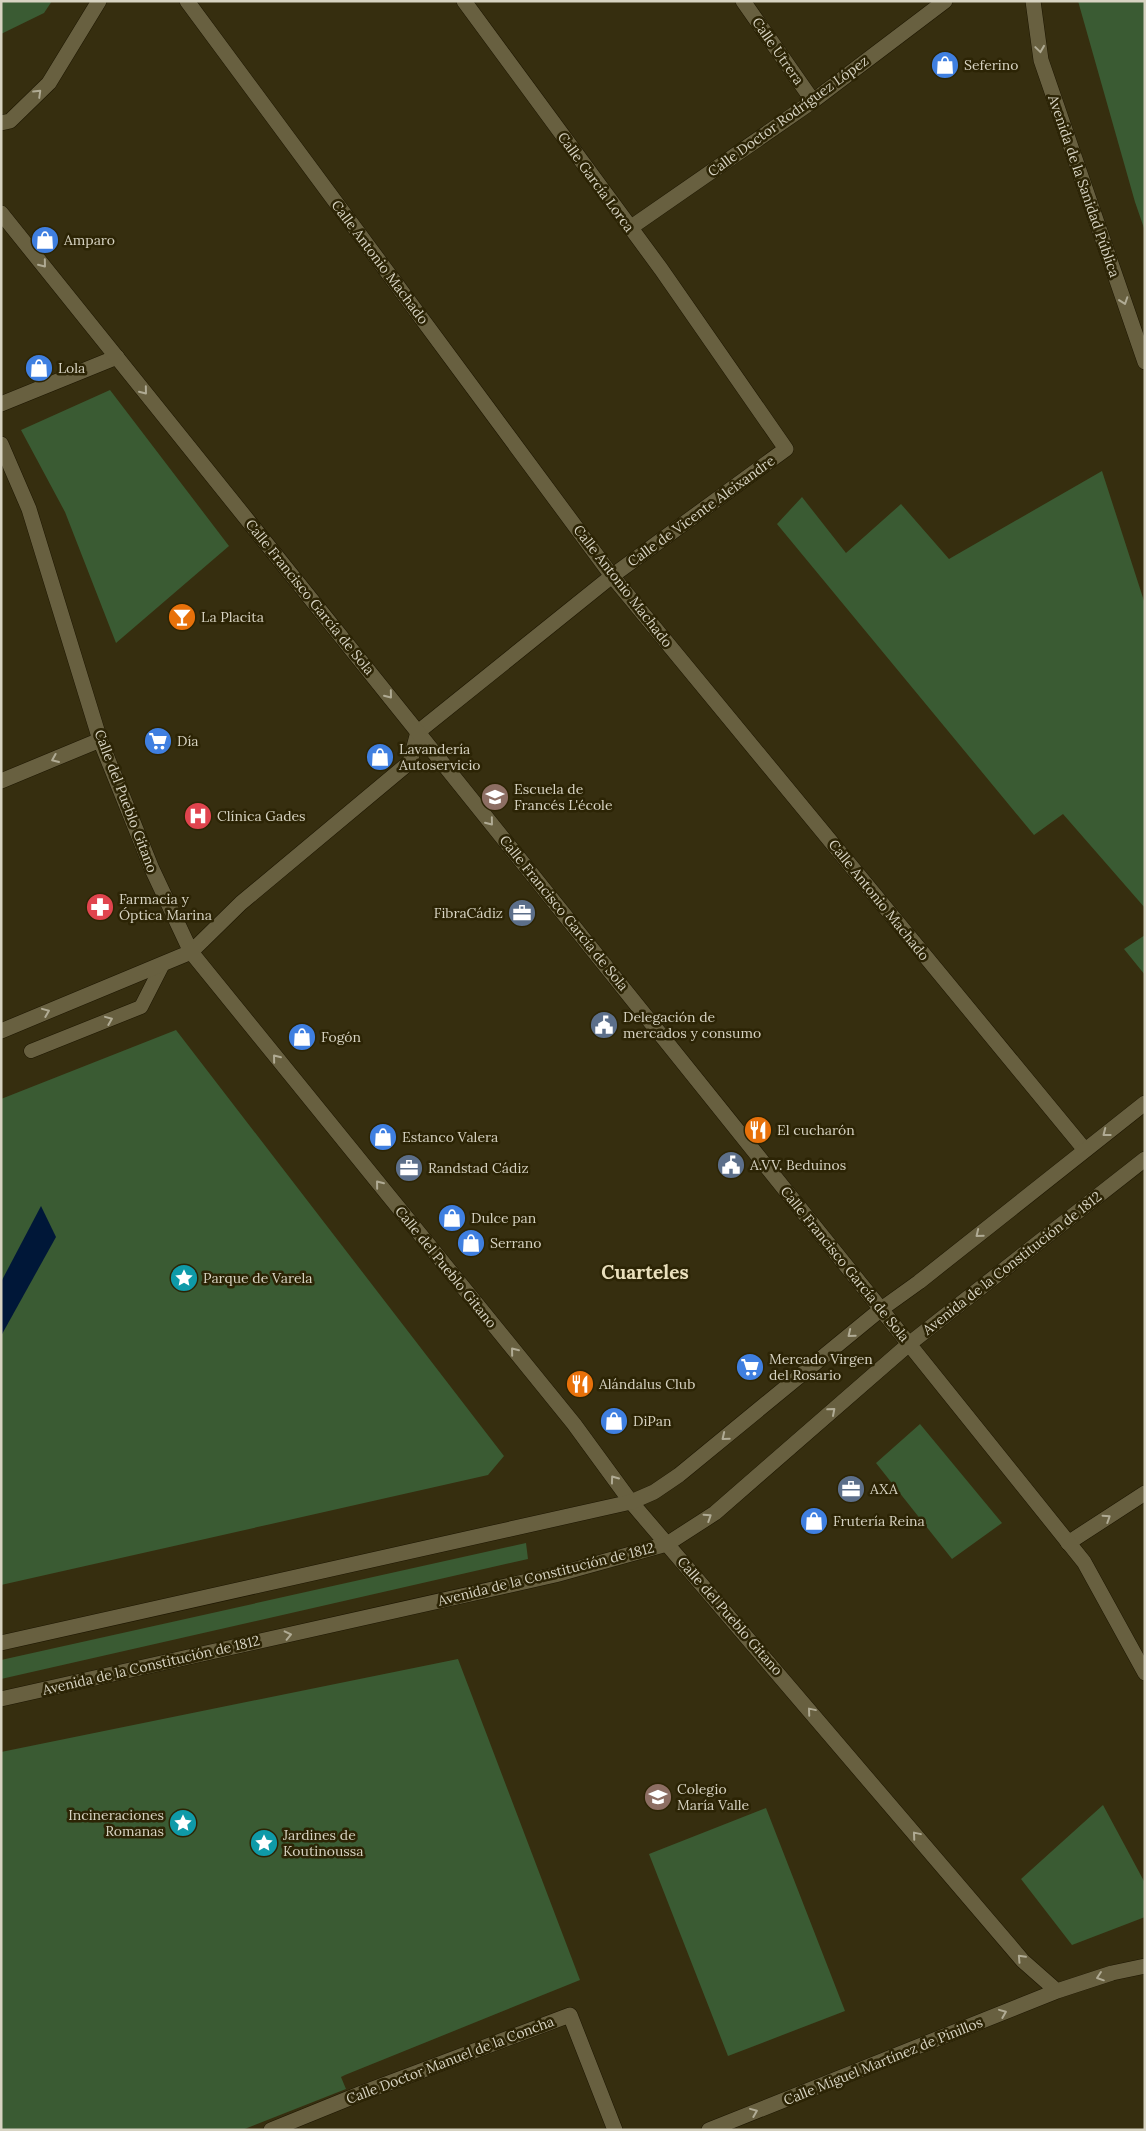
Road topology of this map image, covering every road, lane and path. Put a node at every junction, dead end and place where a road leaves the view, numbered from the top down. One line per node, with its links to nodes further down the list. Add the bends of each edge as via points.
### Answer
1 (99, 1): 8 (street, one-way to 1, via 10,121 49,83)
2 (187, 1): 16 (street, Calle Antonio Machado)
3 (743, 1): 7 (street, Calle Utrera)
4 (945, 1): 7 (street, Calle Doctor Rodríguez López)
5 (1032, 4): 12 (street, Avenida de la Sanidad Pública, one-way to 12, via 1041,60)
6 (472, 5): 10 (street, Calle García Lorca)
7 (813, 101): 10 (street, Calle Doctor Rodríguez López)
8 (1, 123)
9 (1, 213): 11 (street, Calle Francisco García de Sola, one-way to 11)
10 (630, 228): 13 (street, Calle García Lorca)
11 (117, 357): 14 (street); 17 (street, Calle Francisco García de Sola, one-way to 17)
12 (1145, 362)
13 (727, 363): 16 (street, Calle de Vicente Aleixandre, via 786,448)
14 (1, 404)
15 (1, 444): 18 (street, Calle del Pueblo Gitano, via 29,509)
16 (612, 576): 17 (street, Calle de Vicente Aleixandre); 25 (street, Calle Antonio Machado)
17 (418, 732): 20 (street, via 410,762 241,903); 27 (street, Calle Francisco García de Sola, one-way to 27)
18 (100, 740): 19 (street, one-way to 19); 20 (street, Calle del Pueblo Gitano, via 152,869)
19 (1, 781)
20 (191, 952): 21 (street); 30 (street, Calle del Pueblo Gitano, one-way to 20, via 574,1424)
21 (164, 964): 22 (street, one-way to 21); 23 (lane, one-way to 21, via 141,1007)
22 (1, 1031)
23 (31, 1051)
24 (1145, 1103): 25 (street, one-way to 25)
25 (1084, 1150): 27 (street, one-way to 27)
26 (1145, 1159): 28 (street, Avenida de la Constitución de 1812)
27 (880, 1310): 28 (street, Calle Francisco García de Sola); 30 (street, one-way to 30, via 679,1475 654,1492)
28 (909, 1344): 31 (street, Calle Francisco García de Sola); 32 (street, Avenida de la Constitución de 1812, one-way to 28, via 715,1513)
29 (1145, 1493): 31 (street, one-way to 29)
30 (631, 1502): 32 (street, Calle del Pueblo Gitano); 33 (street)
31 (1068, 1543): 34 (street, Calle Francisco García de Sola, via 1084,1562)
32 (667, 1544): 35 (street, Avenida de la Constitución de 1812, one-way to 32, via 555,1575); 37 (street, Calle del Pueblo Gitano, one-way to 32, via 1023,1961)
33 (1, 1643)
34 (1145, 1673)
35 (1, 1699)
36 (1145, 1966): 37 (street, Calle Miguel Martínez de Pinillos, one-way to 37)
37 (1057, 1991): 40 (street, Calle Miguel Martínez de Pinillos, one-way to 37)
38 (271, 2130): 39 (street, Calle Doctor Manuel de la Concha, via 570,2014)
39 (615, 2130)
40 (709, 2130)

